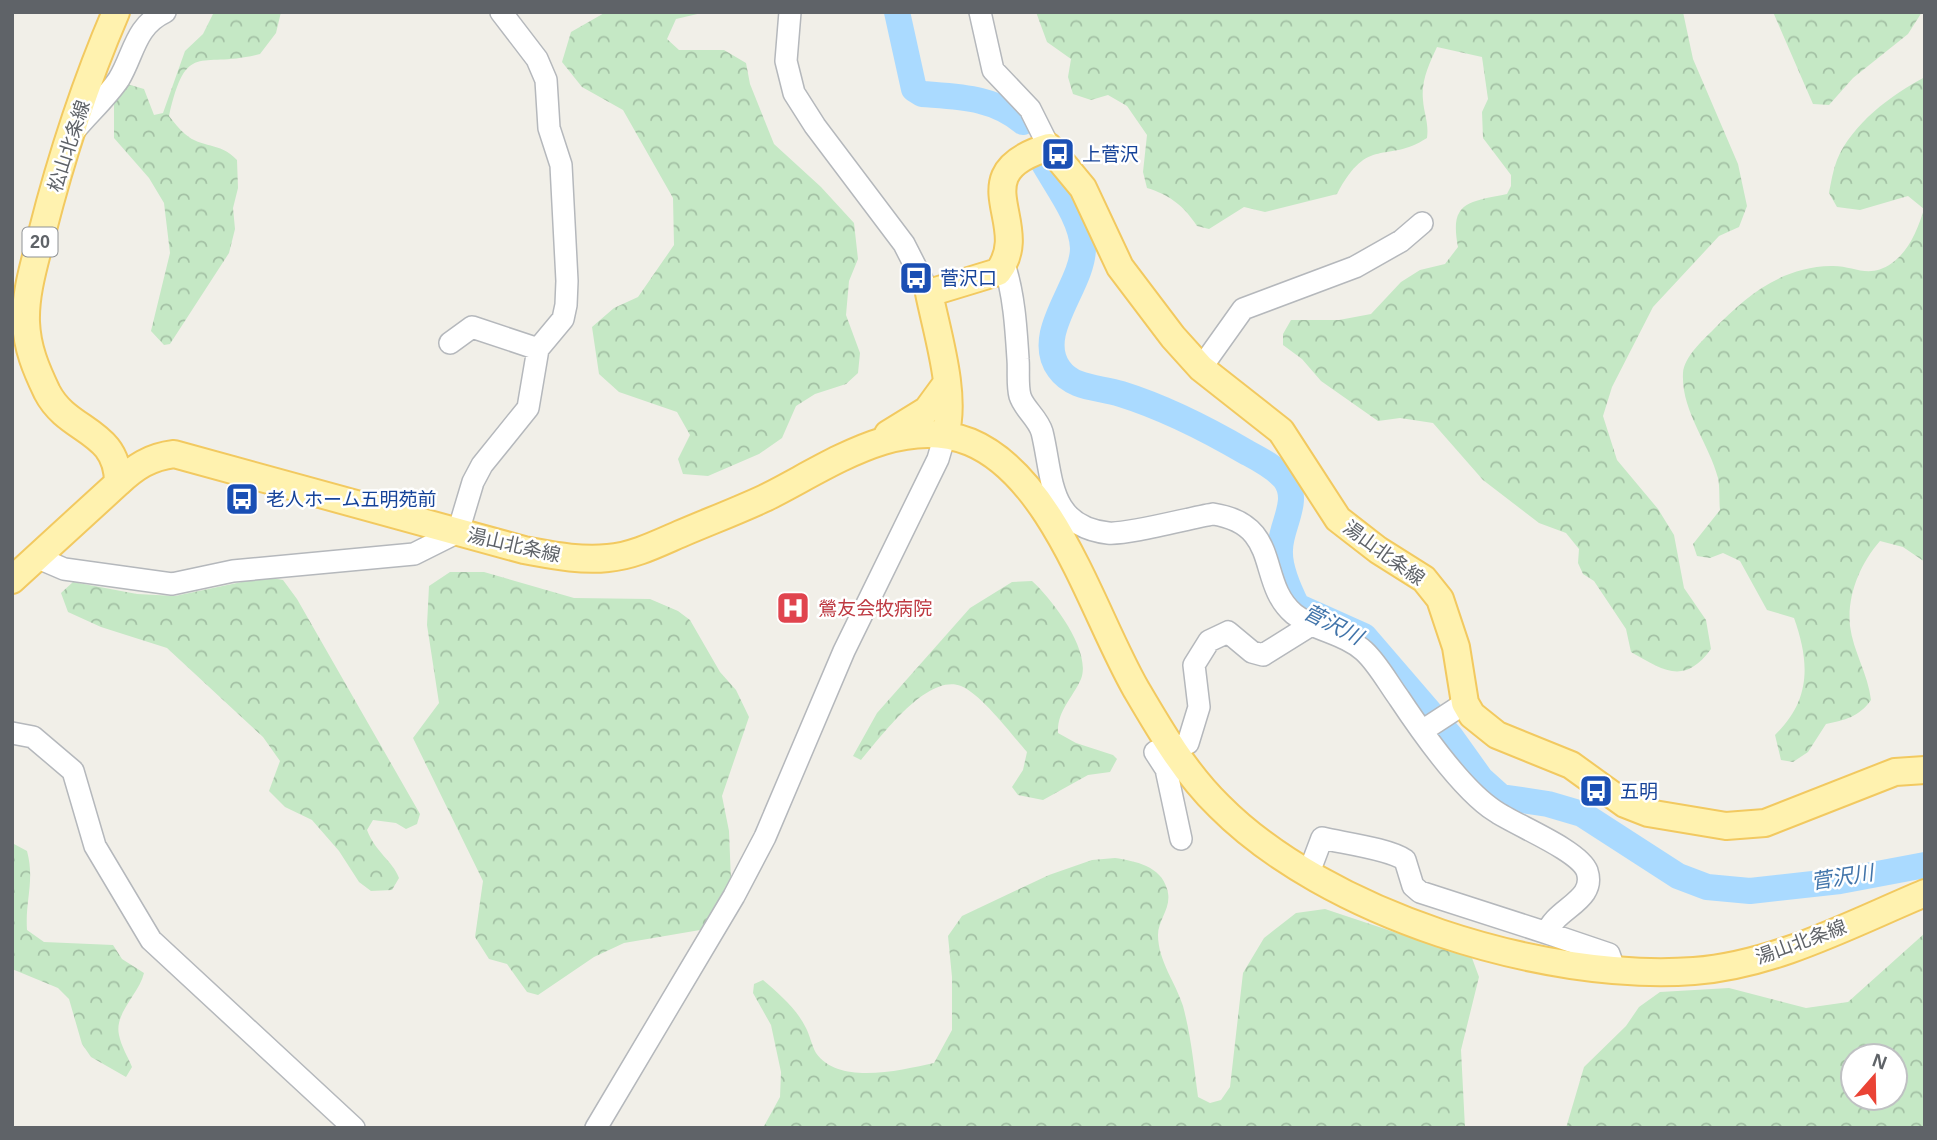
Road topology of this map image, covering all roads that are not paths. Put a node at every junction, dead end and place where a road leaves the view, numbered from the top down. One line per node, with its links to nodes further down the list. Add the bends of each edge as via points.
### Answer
1 (116, 12): 6 (main road, 松山北条線 / 20)
2 (164, 12): 6 (street, via 139,32 118,79)
3 (501, 12): 12 (street, via 537,59 546,80 549,128 561,165 566,304 563,319)
4 (790, 12): 10 (street, via 786,61 794,93 904,244)
5 (980, 12): 7 (street, via 993,70 1030,108)
6 (67, 139): 17 (main road, 松山北条線 / 20, via 26,302 28,345 59,410 103,440)
7 (1049, 147): 9 (main road, via 1025,154 1007,170); 13 (main road, 湯山北条線, via 1083,188 1120,267)
8 (1422, 223): 13 (street, via 1401,241 1355,267 1243,309)
9 (1004, 264): 10 (main road, via 988,277); 23 (street, via 1011,284 1020,397 1042,432 1045,461 1065,512 1093,530 1111,533 1213,514 1228,516 1250,530 1269,561 1279,596 1289,610)
10 (929, 293): 14 (main road)
11 (450, 343): 12 (street, via 472,327)
12 (538, 349): 20 (street, via 528,408 482,465)
13 (1200, 368): 24 (main road, 湯山北条線, via 1281,431 1338,519 1424,579 1440,599 1456,646)
14 (946, 384): 15 (main road, via 950,420); 16 (main road, 湯山北条線, via 927,411)
15 (945, 435): 16 (main road, 湯山北条線, via 908,435); 27 (main road, 湯山北条線, via 994,456 1032,492 1051,519 1135,687); 35 (street, via 938,459 844,651 765,837)
16 (876, 443): 20 (main road, 湯山北条線, via 644,550 610,558 567,558)
17 (109, 450): 18 (main road, via 126,462); 19 (main road, via 118,465)
18 (140, 464): 19 (main road, 湯山北条線); 20 (main road, 湯山北条線, via 174,454)
19 (118, 483): 21 (main road)
20 (458, 532): 21 (street, via 414,554 233,571 172,584 64,569)
21 (36, 557): 22 (main road)
22 (12, 580)
23 (1311, 625): 25 (street, via 1364,652); 27 (street, via 1263,655 1252,652 1228,632 1209,641 1195,665 1199,691 1196,724 1188,743)
24 (1456, 708): 25 (street); 28 (main road, via 1497,735 1571,765 1625,804 1648,813 1726,826 1765,823 1895,772)
25 (1425, 728): 32 (street, via 1492,810 1580,860 1586,869 1585,892 1551,920)
26 (12, 733): 34 (street, via 33,737 73,771 95,846 151,940)
27 (1172, 747): 29 (street, via 1155,752 1166,769); 30 (main road, 湯山北条線, via 1221,809)
28 (1925, 769)
29 (1181, 839)
30 (1308, 875): 32 (street, via 1322,838 1387,851 1405,860 1413,886 1420,892); 33 (main road, 湯山北条線, via 1378,908 1461,938 1553,964)
31 (1925, 893): 33 (main road, 湯山北条線, via 1784,951 1741,963 1696,971)
32 (1547, 933): 33 (street, via 1609,954)
33 (1615, 971)
34 (354, 1128)
35 (596, 1128)

